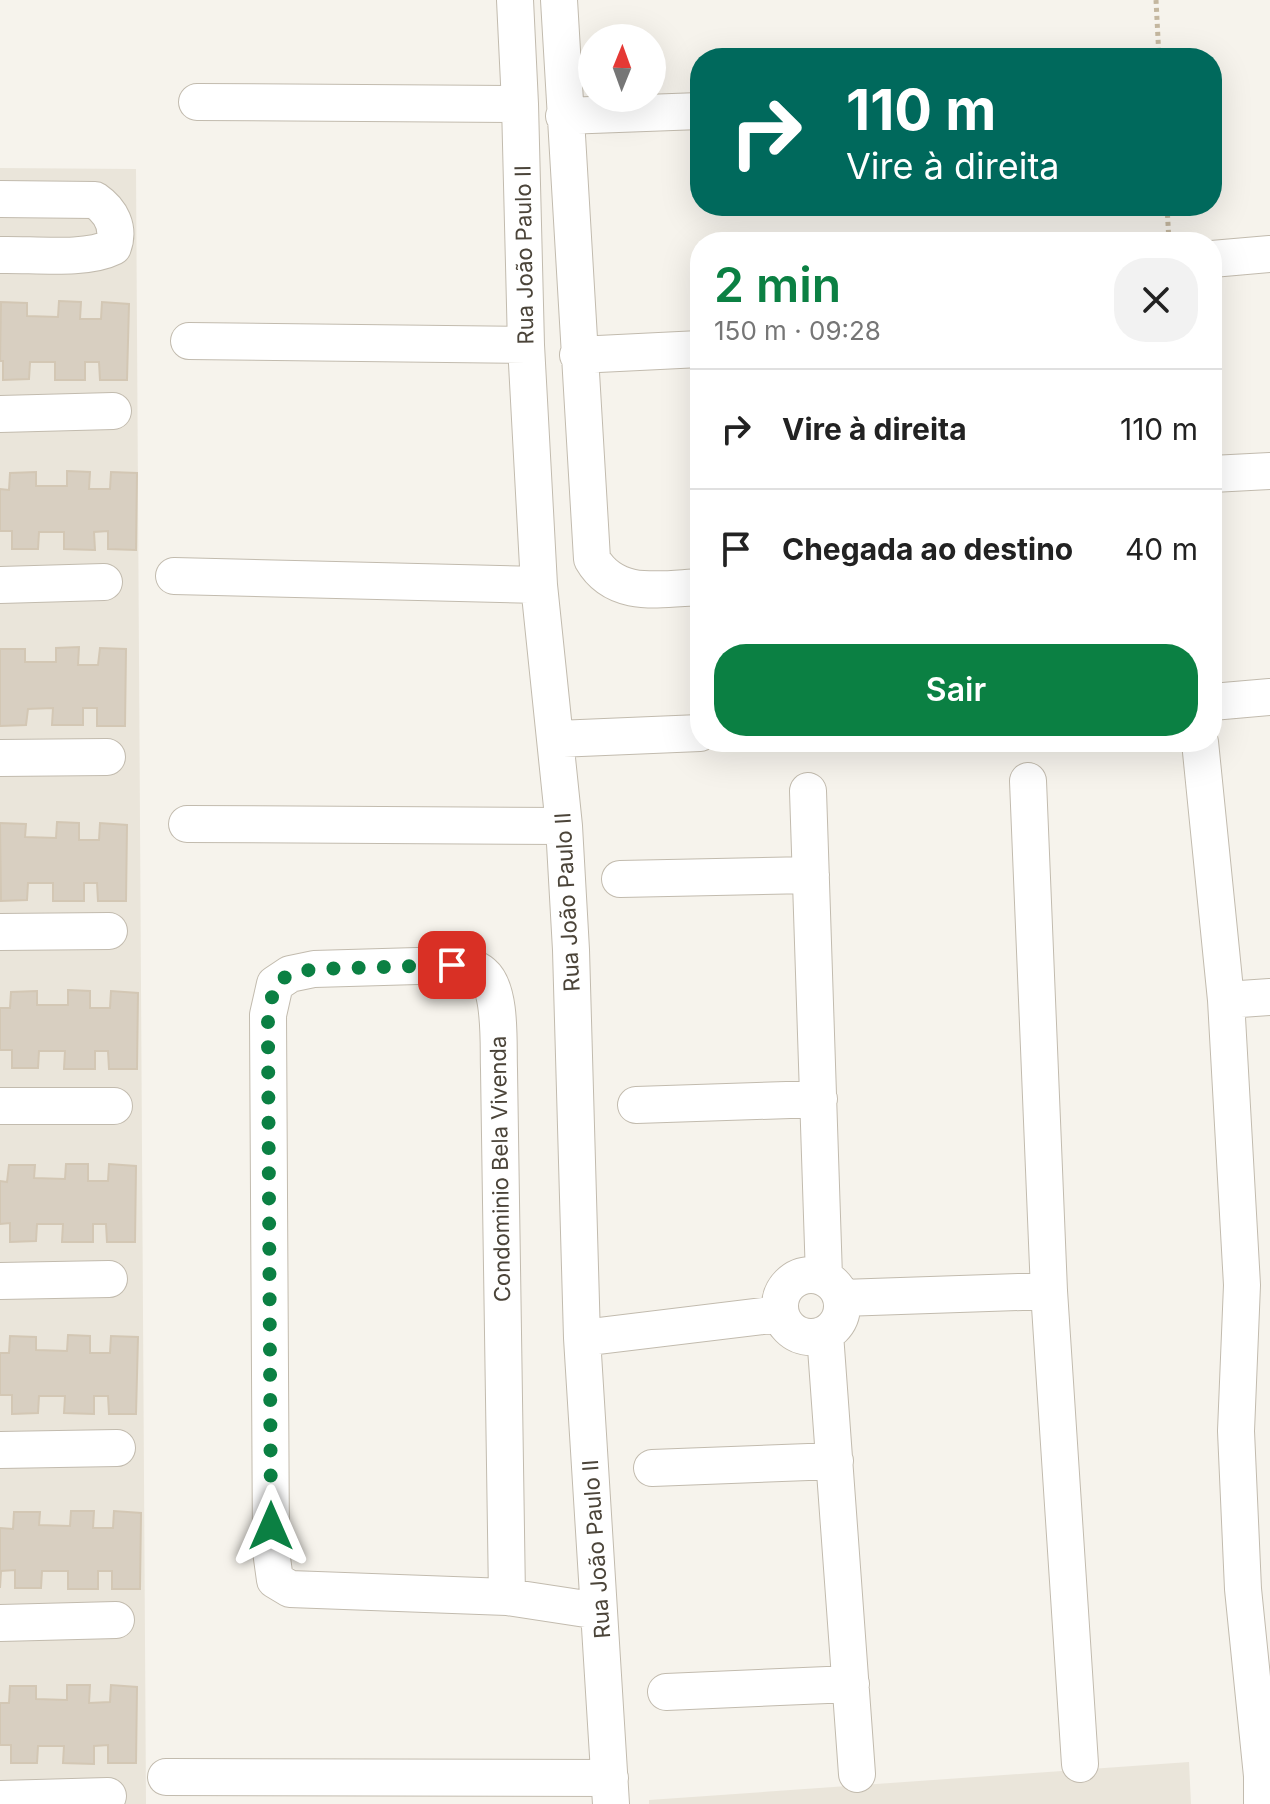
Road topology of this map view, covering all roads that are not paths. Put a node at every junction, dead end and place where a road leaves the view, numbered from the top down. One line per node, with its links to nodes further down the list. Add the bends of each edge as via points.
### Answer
1 (515, 0): 4 (street, Rua João Paulo II)
2 (559, 0): 6 (street)
3 (197, 102): 4 (street)
4 (520, 104): 12 (street, Rua João Paulo II)
5 (690, 111): 6 (street)
6 (564, 116): 14 (street)
7 (0, 199): 9 (street, via 95,200 107,208 116,233 113,247 106,251)
8 (1270, 254): 10 (street)
9 (0, 255)
10 (1222, 258)
11 (189, 341): 12 (street)
12 (526, 345): 22 (street, Rua João Paulo II)
13 (690, 349): 14 (street)
14 (578, 355): 23 (street, via 592,559 600,573 631,588)
15 (113, 411): 16 (street)
16 (0, 414)
17 (1270, 471): 18 (street)
18 (1222, 473)
19 (174, 576): 22 (street)
20 (104, 582): 21 (street)
21 (0, 585)
22 (539, 585): 27 (street, Rua João Paulo II)
23 (690, 588)
24 (1270, 697): 25 (street)
25 (1222, 701)
26 (690, 733): 27 (street)
27 (557, 739): 34 (street, Rua João Paulo II)
28 (1201, 752): 40 (street)
29 (107, 757): 30 (street)
30 (0, 758)
31 (1028, 781): 49 (street)
32 (808, 791): 35 (street)
33 (187, 824): 34 (street)
34 (564, 826): 52 (street, Rua João Paulo II)
35 (811, 875): 36 (street); 41 (street)
36 (620, 879)
37 (109, 931): 38 (street)
38 (0, 932)
39 (1270, 997): 40 (street)
40 (1226, 1000): 47 (street)
41 (819, 1099): 42 (street); 48 (street)
42 (636, 1105)
43 (0, 1106): 44 (street)
44 (114, 1106)
45 (109, 1279): 46 (street)
46 (0, 1281)
47 (1256, 1284): 57 (street, via 1236,1431)
48 (833, 1288): 49 (street); 50 (street, via 811,1275 797,1278 780,1299); 51 (street, via 842,1312)
49 (1049, 1291): 64 (street)
50 (780, 1314): 51 (street, via 798,1335); 52 (street)
51 (825, 1334): 55 (street)
52 (582, 1338): 59 (street, Rua João Paulo II)
53 (117, 1448): 54 (street)
54 (0, 1450)
55 (835, 1461): 56 (street); 62 (street)
56 (652, 1468)
57 (1256, 1588): 70 (street)
58 (507, 1597): 58 (street, Condominio Bela Vivenda, via 499,1069 491,983 470,967 452,965 290,974 275,984 268,1015 275,1580 290,1589); 59 (street, Condominio Bela Vivenda)
59 (599, 1611): 67 (street, Rua João Paulo II)
60 (116, 1620): 61 (street)
61 (0, 1623)
62 (851, 1684): 63 (street); 65 (street)
63 (666, 1692)
64 (1080, 1764)
65 (857, 1774)
66 (166, 1777): 67 (street)
67 (611, 1791)
68 (108, 1796): 69 (street)
69 (0, 1799)
70 (1262, 1804)

